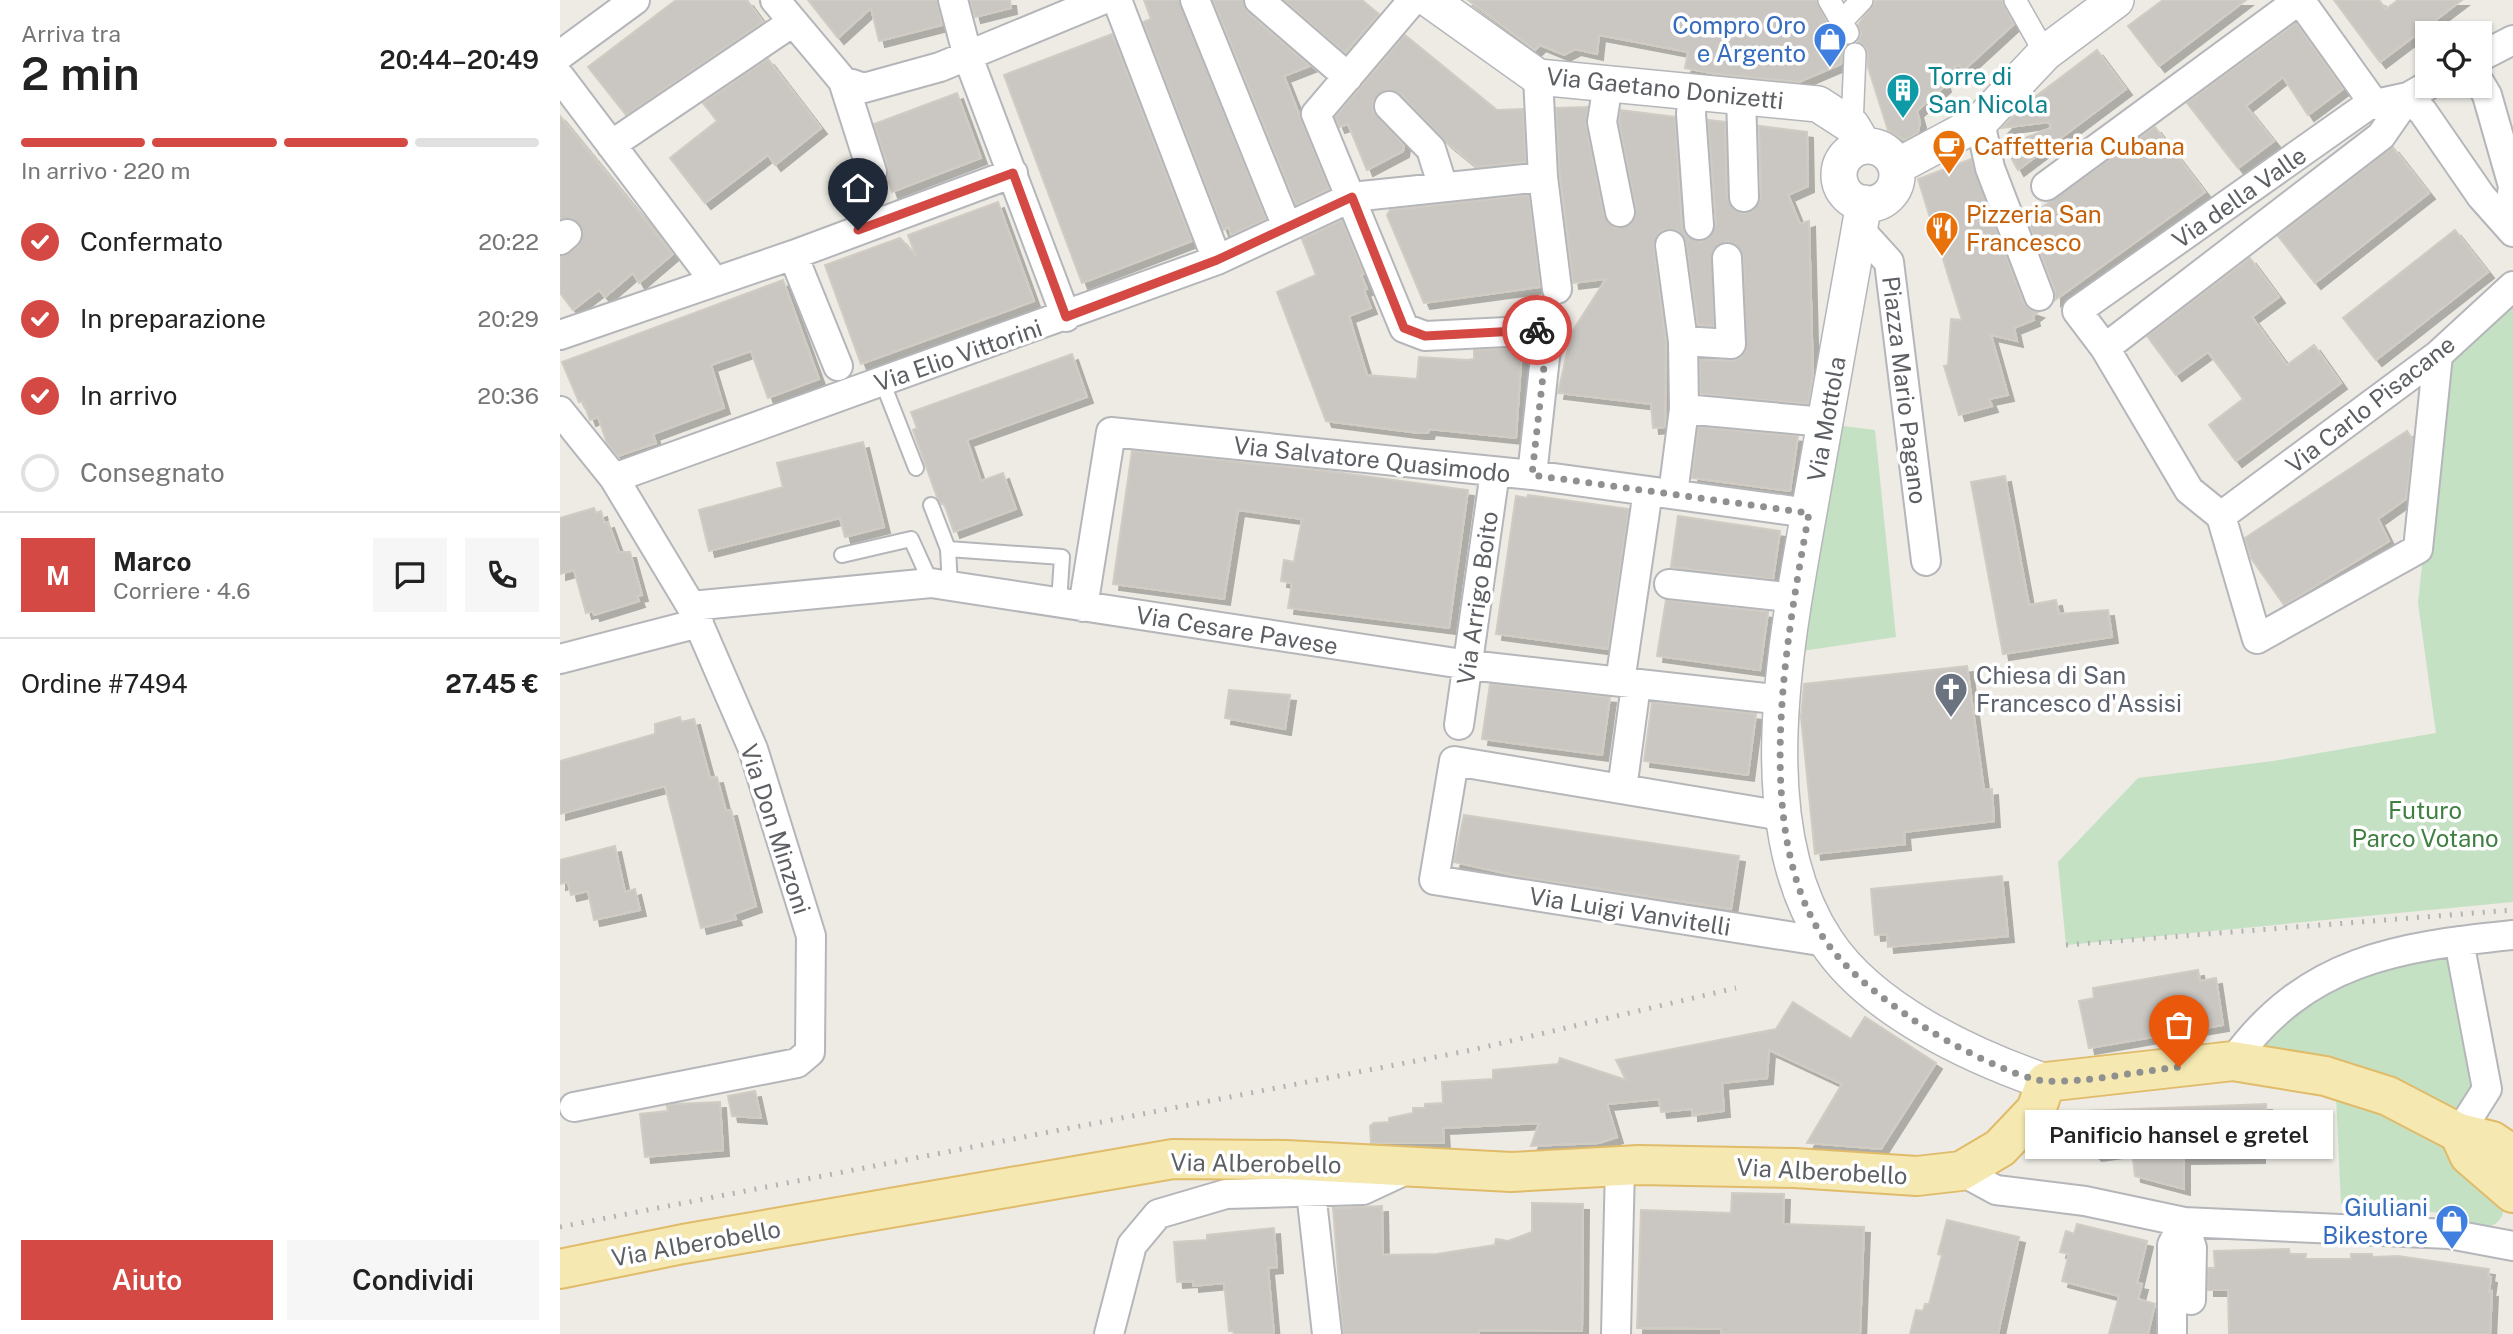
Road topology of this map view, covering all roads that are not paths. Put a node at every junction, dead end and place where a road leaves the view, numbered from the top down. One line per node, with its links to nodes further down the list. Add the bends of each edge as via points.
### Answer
1 (635, 0): 20 (street)
2 (775, 0): 15 (street)
3 (953, 0): 21 (street)
4 (1101, 0): 21 (street)
5 (1117, 0): 54 (street)
6 (1195, 0): 49 (street)
7 (1259, 0): 23 (street)
8 (1413, 0): 23 (street)
9 (1430, 0): 24 (street, Via Gaetano Donizetti)
10 (1829, 0): 11 (street, via 1845,27)
11 (1862, 0)
12 (2015, 0): 18 (street)
13 (2116, 0): 18 (street)
14 (2299, 0): 33 (street); 42 (street)
15 (793, 22): 25 (street); 37 (street)
16 (2513, 40): 17 (street)
17 (2492, 51)
18 (2045, 53): 35 (street)
19 (1855, 54): 36 (street)
20 (560, 55)
21 (968, 57): 25 (street, via 864,88); 40 (street)
22 (560, 77): 37 (street)
23 (1348, 77): 44 (street, via 1315,114)
24 (1538, 77): 26 (street, Via Gaetano Donizetti); 41 (street)
25 (843, 81): 39 (street)
26 (1608, 84): 27 (street, Via Gaetano Donizetti); 46 (street, via 1602,122)
27 (1693, 92): 30 (street, Via Gaetano Donizetti); 48 (street)
28 (2415, 92): 33 (street, Via della Valle)
29 (2415, 94): 62 (street, Via della Valle, via 2381,136)
30 (1741, 96): 36 (street, Via Gaetano Donizetti, via 1818,104); 45 (street)
31 (2419, 98): 50 (street, via 2423,113 2481,196)
32 (2488, 98): 50 (street, via 2513,186)
33 (2371, 105): 62 (street, Via della Valle, via 2077,311)
34 (1389, 106): 43 (street, via 1431,149)
35 (1980, 122): 38 (street); 58 (street, via 1990,168)
36 (1858, 136): 38 (street, Via Gaetano Donizetti, via 1888,153); 47 (street, via 1839,176)
37 (611, 145): 55 (street)
38 (1896, 167): 47 (street, via 1896,183 1888,196)
39 (872, 172)
40 (1013, 173): 52 (street); 59 (street)
41 (1544, 177): 43 (street, Via Elio Vittorini); 57 (street)
42 (2046, 186)
43 (1443, 187): 44 (street, Via Elio Vittorini)
44 (1352, 197): 49 (street, Via Elio Vittorini); 71 (street, via 1404,328 1412,334 1548,330)
45 (1744, 197)
46 (1620, 212)
47 (1862, 217): 68 (street, Via Mottola); 79 (street, Piazza Mario Pagano, via 1889,262)
48 (1699, 225)
49 (1287, 227): 54 (street, Via Elio Vittorini)
50 (2511, 229)
51 (1670, 246): 61 (street)
52 (793, 255): 55 (street); 64 (street)
53 (1727, 258): 61 (street, via 1731,344)
54 (1217, 260): 59 (street, Via Elio Vittorini)
55 (715, 282): 60 (street)
56 (2513, 286): 63 (street, Via Carlo Pisacane)
57 (1557, 289)
58 (2039, 296)
59 (1066, 317): 65 (street, Via Elio Vittorini)
60 (560, 335)
61 (1682, 341): 66 (street)
62 (2105, 348): 76 (street, via 2189,490)
63 (2438, 355): 76 (street, Via Carlo Pisacane); 76 (street, via 2418,549 2257,639)
64 (838, 366)
65 (882, 382): 69 (lane); 72 (street, Via Elio Vittorini)
66 (1684, 409): 68 (street); 73 (street)
67 (560, 411): 72 (street, Via Don Minzoni)
68 (1825, 422): 75 (street, Via Mottola)
69 (916, 467)
70 (1495, 472): 71 (street, Via Salvatore Quasimodo); 83 (street, Via Salvatore Quasimodo, via 1111,432); 86 (street, Via Arrigo Boito)
71 (1532, 475): 73 (street, Via Salvatore Quasimodo)
72 (614, 478): 84 (street, Via Don Minzoni)
73 (1661, 493): 75 (street, Via Salvatore Quasimodo); 87 (street)
74 (931, 505): 77 (lane)
75 (1809, 513): 82 (street, Via Mottola)
76 (2221, 516)
77 (948, 549): 80 (lane); 83 (lane, via 1062,557)
78 (842, 555): 80 (lane, via 911,539)
79 (1926, 561)
80 (940, 584): 83 (street, Via Cesare Pavese); 84 (street, Via Cesare Pavese)
81 (1669, 584): 82 (street)
82 (1796, 598): 88 (street, Via Mottola)
83 (1071, 605): 86 (street, Via Cesare Pavese)
84 (695, 615): 85 (street, Via Cesare Pavese); 97 (street, Via Don Minzoni, via 753,749 811,936 810,1052 797,1063)
85 (560, 659)
86 (1469, 665): 87 (street, Via Cesare Pavese); 89 (street, Via Arrigo Boito)
87 (1627, 691): 88 (street, Via Cesare Pavese); 90 (street)
88 (1783, 700): 91 (street, Via Mottola)
89 (1459, 725)
90 (1622, 789): 91 (street); 94 (street, Via Luigi Vanvitelli, via 1454,761 1434,880)
91 (1783, 816): 94 (street, Via Mottola, via 1790,856)
92 (2513, 935): 93 (street)
93 (2459, 940): 95 (street, via 2372,957 2307,986 2251,1036); 98 (street, via 2487,1088)
94 (1826, 942): 96 (street, Via Mottola, via 1857,977 1935,1035 1988,1062)
95 (2233, 1061): 96 (main road, Via Mottola); 98 (main road, Via Mottola, via 2325,1076 2388,1096)
96 (2046, 1082): 102 (main road, Via Alberobello, via 2036,1110 2000,1148)
97 (574, 1107)
98 (2459, 1133): 99 (main road, Via Mottola, via 2492,1141); 104 (main road, via 2469,1155)
99 (2513, 1155)
100 (1620, 1166): 101 (main road, Via Alberobello, via 1511,1172); 102 (main road, Via Alberobello, via 1795,1168 1917,1176); 110 (street)
101 (1408, 1169): 103 (street, via 1363,1191); 107 (main road, Via Alberobello, via 1286,1160 1173,1159)
102 (1961, 1171): 105 (street, via 1996,1190 2085,1201)
103 (1311, 1192): 108 (street, via 1226,1194 1158,1214 1132,1245); 109 (street)
104 (2513, 1193)
105 (2184, 1222): 106 (street, via 2449,1234); 111 (street, via 2172,1245); 112 (street, via 2192,1248)
106 (2513, 1246)
107 (560, 1269)
108 (1109, 1334)
109 (1327, 1334)
110 (1616, 1334)
111 (2172, 1334)
112 (2190, 1334)

